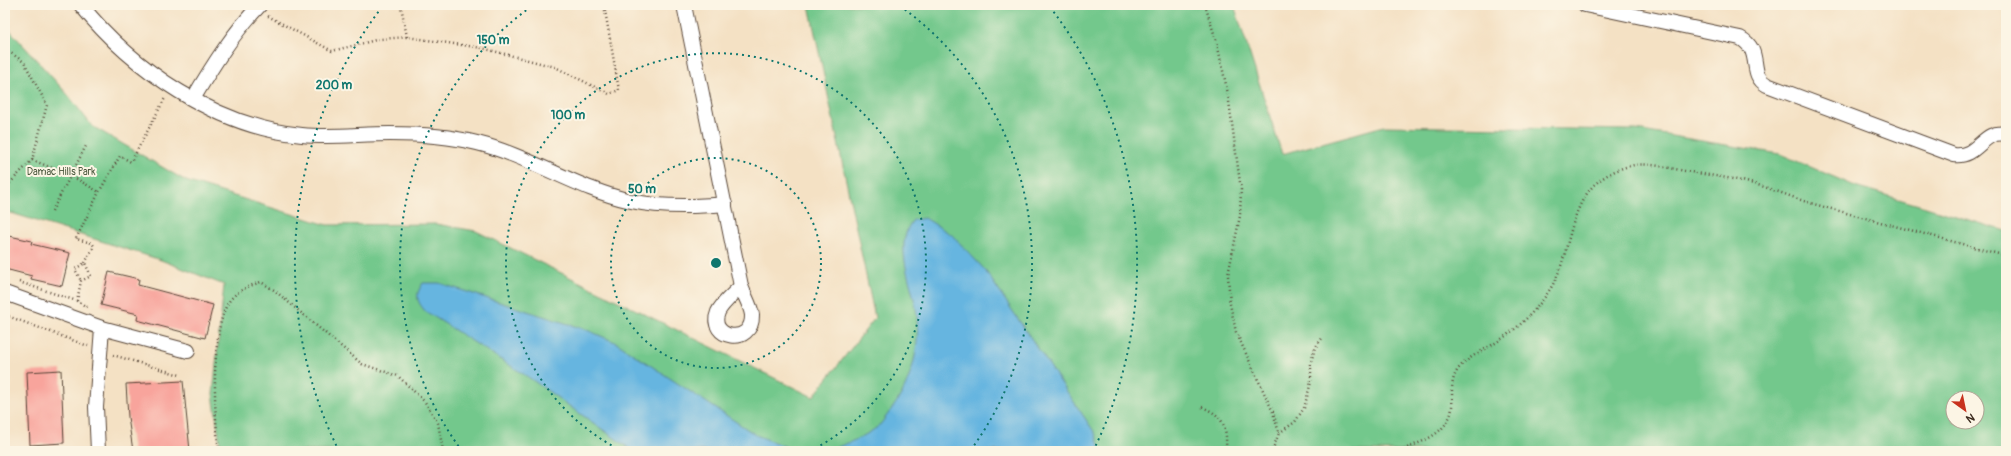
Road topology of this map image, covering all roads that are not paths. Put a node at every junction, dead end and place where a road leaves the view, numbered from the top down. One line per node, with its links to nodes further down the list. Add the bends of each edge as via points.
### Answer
1 (81, 5): 5 (street, via 118,45 171,86)
2 (684, 5): 7 (street)
3 (1584, 5): 6 (street, via 1740,38 1752,47 1756,59 1756,73 1767,85 1954,155 1967,155 1987,138)
4 (258, 7): 5 (street, via 214,64)
5 (194, 99): 7 (street, via 227,116 263,128 301,135 389,134 433,136 477,143 630,201 695,207)
6 (2006, 134)
7 (725, 204): 8 (street)
8 (741, 286)
9 (5, 293): 10 (street)
10 (102, 328): 11 (street); 12 (street, via 96,408)
11 (188, 351)
12 (98, 451)

